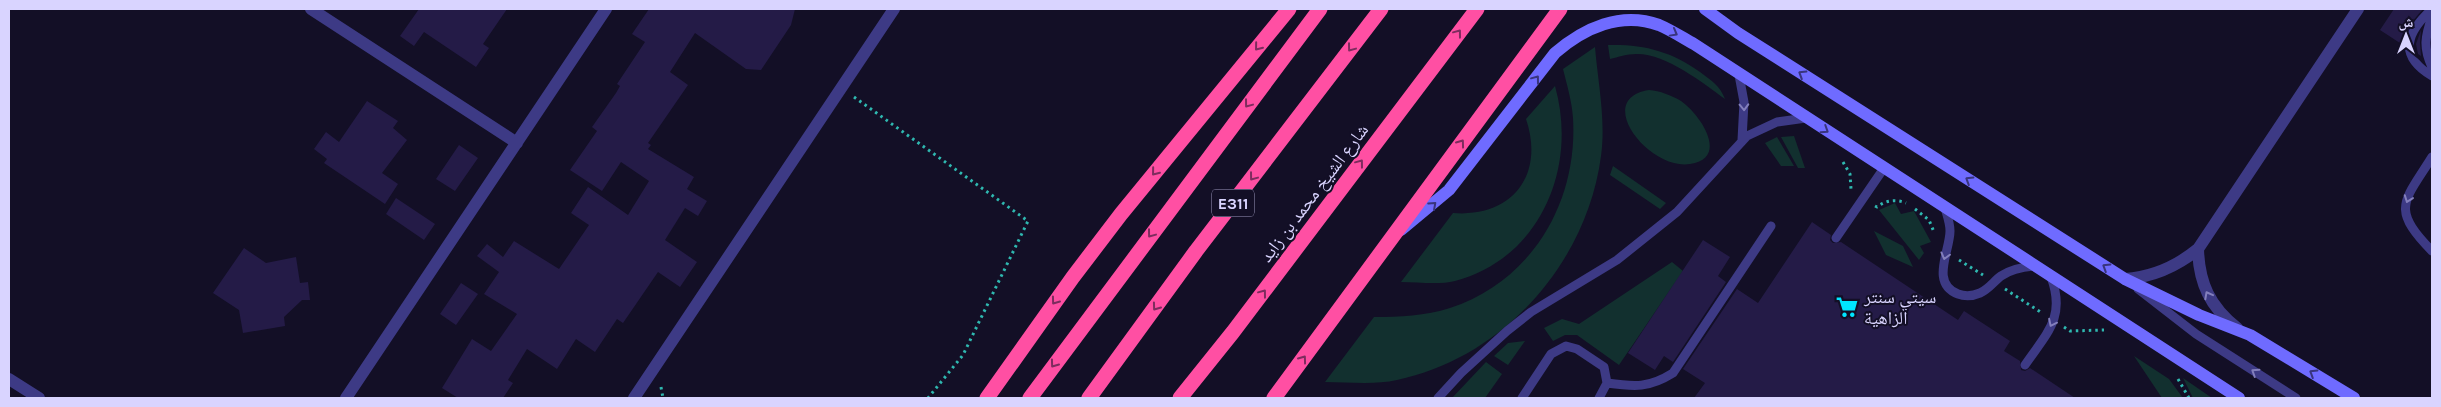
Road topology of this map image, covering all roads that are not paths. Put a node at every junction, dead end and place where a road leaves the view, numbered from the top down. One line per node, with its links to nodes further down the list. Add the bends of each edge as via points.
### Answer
1 (311, 9): 20 (street)
2 (606, 9): 20 (street)
3 (894, 9): 39 (street)
4 (1289, 9): 40 (highway, one-way to 40, via 1103,237)
5 (1320, 9): 41 (highway, one-way to 41)
6 (1381, 9): 42 (highway, E311, one-way to 42, via 1196,251)
7 (1477, 9): 33 (highway, شارع الشيخ محمد بن زايد, one-way to 7)
8 (1560, 9): 25 (highway, one-way to 8)
9 (1632, 9): 14 (street)
10 (1705, 9): 31 (street, one-way to 10)
11 (2358, 9): 27 (street)
12 (2432, 10): 17 (lane, via 2413,30 2410,48 2416,65)
13 (2432, 17): 15 (lane, via 2425,45)
14 (1640, 21): 16 (street, one-way to 16, via 1660,26 1694,44); 25 (street, one-way to 14, via 1448,190 1555,53 1594,26)
15 (2432, 67)
16 (1739, 75): 18 (street); 19 (lane, one-way to 19, via 1744,102)
17 (2432, 76)
18 (1806, 118): 19 (lane, via 1768,125); 22 (street, one-way to 22)
19 (1742, 140): 46 (lane, via 1704,185 1662,224 1617,260 1507,331 1461,372)
20 (518, 143): 38 (street)
21 (2432, 157): 28 (lane, one-way to 28, via 2408,196 2405,211 2409,226)
22 (1884, 168): 23 (street); 26 (lane)
23 (1945, 208): 29 (street); 29 (lane, one-way to 29, via 1950,231 1943,276 1955,292 1975,296 2012,270)
24 (1771, 226): 36 (lane, via 1673,372 1640,386)
25 (1394, 234): 45 (highway, one-way to 25)
26 (1836, 238)
27 (2198, 249): 31 (street, via 2171,268 2141,278); 32 (street, one-way to 27, via 2218,311 2203,287)
28 (2432, 251)
29 (2034, 266): 30 (street)
30 (2051, 277): 34 (lane, one-way to 34, via 2057,299 2055,322); 49 (street)
31 (2125, 279): 32 (street, via 2200,315); 50 (lane, one-way to 31, via 2196,334)
32 (2240, 330): 51 (street, one-way to 32)
33 (1233, 332): 43 (highway, شارع الشيخ محمد بن زايد); 44 (highway)
34 (2026, 365)
35 (9, 379): 37 (street)
36 (1607, 383): 47 (lane, via 1606,372 1600,362 1577,348 1566,346 1551,354); 48 (lane)
37 (39, 398)
38 (346, 398)
39 (634, 398)
40 (986, 398)
41 (1030, 398)
42 (1089, 398)
43 (1180, 398)
44 (1194, 398)
45 (1274, 398)
46 (1438, 398)
47 (1522, 398)
48 (1599, 398)
49 (2239, 398)
50 (2296, 398)
51 (2354, 398)

